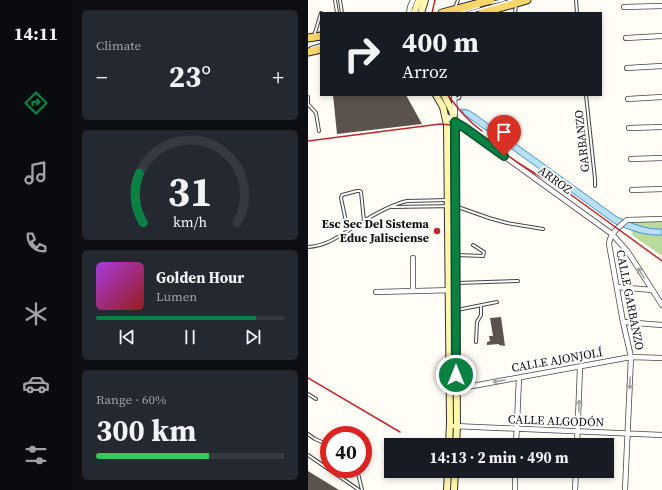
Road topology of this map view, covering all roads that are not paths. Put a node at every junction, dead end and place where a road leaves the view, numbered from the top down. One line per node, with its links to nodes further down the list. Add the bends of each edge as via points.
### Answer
1 (335, 0): 15 (lane)
2 (340, 0): 16 (lane)
3 (413, 0): 17 (street)
4 (419, 0): 18 (street)
5 (425, 0): 19 (street)
6 (458, 0): 20 (lane)
7 (491, 0): 12 (main road)
8 (504, 0): 20 (lane)
9 (527, 0): 11 (main road)
10 (576, 0): 23 (lane)
11 (515, 2): 21 (lane); 22 (main road)
12 (470, 3): 20 (main road)
13 (662, 6): 14 (street)
14 (624, 7)
15 (337, 12)
16 (342, 12)
17 (409, 12)
18 (414, 12)
19 (421, 12)
20 (456, 12)
21 (471, 12)
22 (485, 12)
23 (577, 12)
24 (320, 16): 26 (lane)
25 (662, 36): 27 (street)
26 (312, 38)
27 (626, 38)
28 (320, 45): 29 (lane)
29 (308, 49)
30 (320, 49): 31 (main road)
31 (308, 52)
32 (662, 66): 33 (street)
33 (627, 68)
34 (437, 96): 42 (street)
35 (445, 96): 43 (street)
36 (586, 96): 49 (lane, GARBANZO)
37 (308, 97): 41 (lane)
38 (454, 97): 43 (street)
39 (662, 97): 40 (street)
40 (628, 98)
41 (308, 104): 46 (lane, via 316,113)
42 (446, 116): 43 (street, ARROZ); 52 (street)
43 (455, 122): 53 (street); 59 (street, ARROZ)
44 (662, 127): 45 (street)
45 (629, 128)
46 (319, 131)
47 (662, 158): 48 (street)
48 (631, 159)
49 (595, 186)
50 (662, 189): 51 (street)
51 (632, 190)
52 (448, 203): 53 (lane); 54 (lane); 54 (lane, via 407,201); 67 (street)
53 (455, 206): 57 (lane, via 507,223); 62 (street)
54 (390, 207): 56 (lane)
55 (662, 219): 59 (street, via 627,220)
56 (364, 221): 58 (lane); 58 (lane, via 361,192 342,195)
57 (543, 229)
58 (348, 231): 61 (lane, via 322,245)
59 (612, 234): 66 (street, CALLE GARBANZO, via 609,244); 68 (street, ARROZ, one-way to 59, via 628,252)
60 (473, 245): 62 (lane, via 484,252 483,256)
61 (308, 247)
62 (456, 255): 65 (street)
63 (413, 258): 69 (street)
64 (518, 281): 65 (lane)
65 (456, 287): 67 (street); 74 (street)
66 (617, 287): 68 (street); 75 (street, CALLE GARBANZO)
67 (448, 290): 69 (street); 85 (street)
68 (652, 290): 73 (street, ARROZ)
69 (413, 291): 70 (street)
70 (376, 292)
71 (497, 302): 72 (lane)
72 (481, 305): 74 (lane); 77 (lane)
73 (662, 305)
74 (456, 310): 82 (street)
75 (623, 322): 76 (street); 78 (street, CALLE GARBANZO)
76 (662, 325)
77 (476, 342)
78 (631, 357): 79 (street, CALLE AJONJOLÍ); 80 (street, CALLE AJONJOLÍ); 90 (street, CALLE GARBANZO, one-way to 90)
79 (662, 358)
80 (580, 367): 81 (street, CALLE AJONJOLÍ); 88 (street, one-way to 80)
81 (519, 378): 82 (street, CALLE AJONJOLÍ, one-way to 82); 87 (street)
82 (456, 389): 86 (street)
83 (308, 394): 84 (lane)
84 (316, 399)
85 (450, 425): 86 (street, CALLE ALGODÓN); 92 (street)
86 (457, 427): 87 (street, CALLE ALGODÓN); 93 (street)
87 (517, 429): 88 (street, CALLE ALGODÓN); 94 (street)
88 (578, 432): 90 (street, CALLE ALGODÓN); 95 (street)
89 (308, 434): 96 (lane)
90 (628, 434): 91 (street, CALLE ALGODÓN); 110 (street, CALLE GARBANZO)
91 (662, 435)
92 (449, 438)
93 (456, 438)
94 (516, 438)
95 (578, 438)
96 (320, 441)
97 (308, 455): 98 (lane)
98 (320, 463)
99 (342, 478): 105 (lane)
100 (359, 478): 105 (lane)
101 (448, 478): 106 (street)
102 (455, 478): 107 (street)
103 (516, 478): 108 (street)
104 (576, 478): 109 (street)
105 (361, 490)
106 (447, 490)
107 (454, 490)
108 (515, 490)
109 (575, 490)
110 (625, 490)

